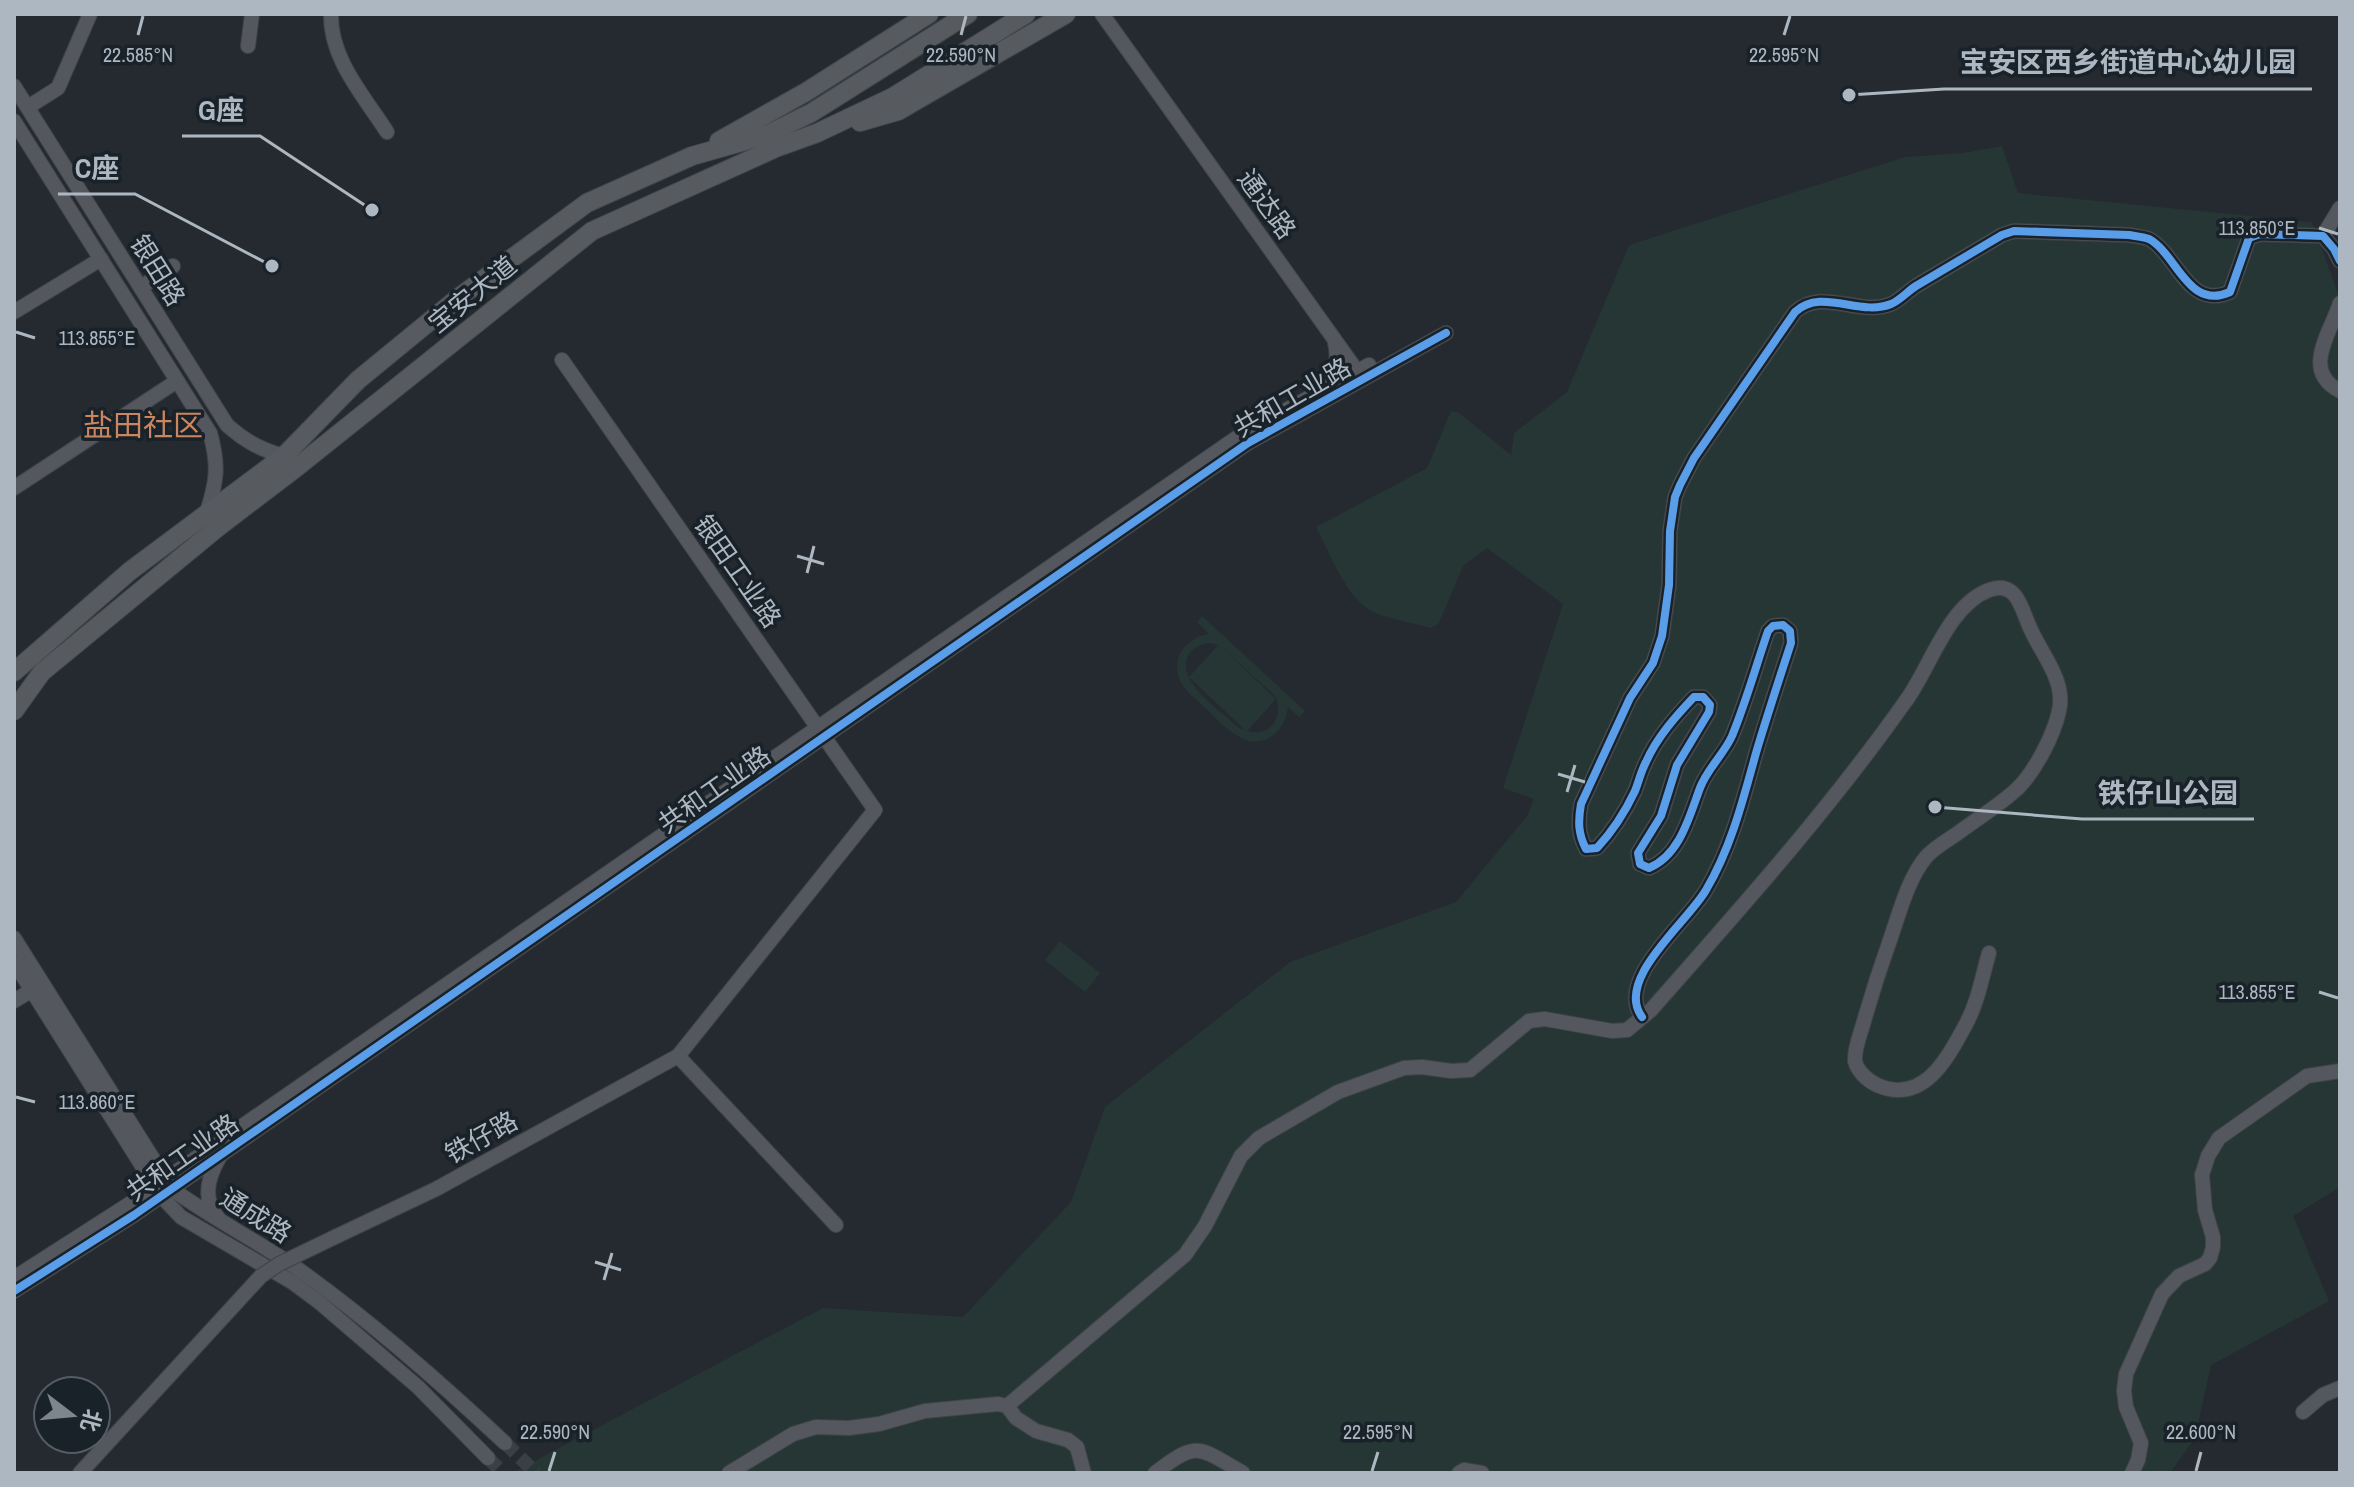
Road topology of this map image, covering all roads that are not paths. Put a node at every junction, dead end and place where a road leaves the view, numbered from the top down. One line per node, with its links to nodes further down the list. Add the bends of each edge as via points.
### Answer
1 (90, 14): 11 (street, via 58,88)
2 (252, 14): 9 (street)
3 (331, 14): 13 (street, via 341,60)
4 (968, 14): 15 (main road, 宝安大道, via 811,113 766,135)
5 (1026, 14): 14 (main road, 宝安大道, via 893,97)
6 (1066, 14): 14 (main road, via 898,111)
7 (1102, 14): 24 (street, 通达路)
8 (927, 15): 15 (main road)
9 (248, 46)
10 (14, 86): 11 (street, 银田路)
11 (28, 107): 21 (street, 银田路)
12 (14, 121): 18 (street, 银田路)
13 (387, 132)
14 (817, 133): 37 (main road, 宝安大道, via 592,231 42,672)
15 (692, 156): 33 (main road, 宝安大道, via 587,203 358,380)
16 (2340, 208): 17 (street)
17 (2323, 236): 19 (street); 45 (street, via 2249,238 2230,292 2220,296 2201,292 2183,279 2148,239 2014,231 1892,304 1870,308 1818,300 1801,306 1680,485 1670,531 1662,636 1581,804 1580,839 1586,849 1597,848 1622,816 1662,735 1694,697 1703,697 1709,712 1677,765 1661,816 1638,853 1640,864 1657,865 1687,826 1701,785 1731,738 1768,631 1783,625 1790,631 1791,643 1720,866 1639,978)
18 (101, 259): 23 (street); 28 (street, 银田路)
19 (2340, 261)
20 (173, 266): 21 (street)
21 (141, 287): 31 (street, 银田路)
22 (2340, 303): 29 (street, via 2320,356 2320,372)
23 (14, 312)
24 (1327, 329): 27 (street, 通达路); 30 (street, via 1336,347 1336,367)
25 (1441, 330): 27 (street, 共和工业路)
26 (562, 360): 38 (street, 银田工业路)
27 (1360, 375): 30 (street, 共和工业路); 38 (street, 共和工业路, via 1248,443)
28 (177, 381): 32 (street, 银田路); 34 (street)
29 (2340, 391)
30 (1309, 397): 38 (street, 共和工业路, via 1242,434)
31 (227, 425): 32 (street, via 224,439); 33 (street, 银田路, via 263,451)
32 (210, 433): 35 (street, 银田路, via 217,470)
33 (284, 456): 35 (main road, 宝安大道)
34 (14, 488)
35 (207, 512): 36 (main road, 宝安大道)
36 (14, 672)
37 (14, 711)
38 (821, 732): 39 (street, 银田工业路); 48 (street, 共和工业路); 49 (street, 共和工业路)
39 (875, 810): 46 (street, 铁仔路)
40 (14, 938): 49 (street, 通成路)
41 (1989, 953): 45 (street, via 1971,1015 1932,1075 1919,1085 1892,1089 1863,1075 1855,1062 1857,1044 1908,887 1927,856 2018,787 2033,769 2059,713 2061,693 2020,600 2008,590 1991,589 1969,602 1948,628 1908,699 1824,811 1662,998)
42 (14, 962): 43 (street, 通成路)
43 (32, 990): 44 (street); 49 (street, 通成路)
44 (14, 1001)
45 (1639, 1013): 55 (street, via 1627,1030 1529,1021 1470,1070 1404,1068 1338,1092 1259,1138 1241,1156 1185,1255)
46 (678, 1056): 51 (street); 59 (street, 铁仔路, bridge, via 436,1189 261,1276)
47 (2340, 1071): 66 (street, via 2307,1076 2219,1138 2208,1156 2202,1175 2213,1237 2210,1258 2179,1276 2162,1294 2126,1374 2126,1407 2141,1443)
48 (220, 1155): 49 (street, 共和工业路); 50 (street, via 207,1191)
49 (164, 1188): 50 (street, 通成路); 52 (street, 共和工业路); 53 (street, 共和工业路); 58 (street, 通成路, via 181,1217 319,1302 418,1387)
50 (222, 1223): 57 (street, 通成路, via 328,1291)
51 (836, 1225)
52 (14, 1278)
53 (14, 1291)
54 (2340, 1388): 56 (street)
55 (1007, 1406): 60 (street, via 925,1411 849,1428 816,1427 793,1434); 61 (street, via 1036,1431 1077,1447)
56 (2303, 1412)
57 (505, 1443)
58 (488, 1458)
59 (80, 1473)
60 (729, 1473)
61 (1084, 1473)
62 (1155, 1473): 63 (street, via 1181,1453 1197,1449)
63 (1243, 1473)
64 (1459, 1473): 65 (street)
65 (1482, 1473)
66 (2132, 1473)

